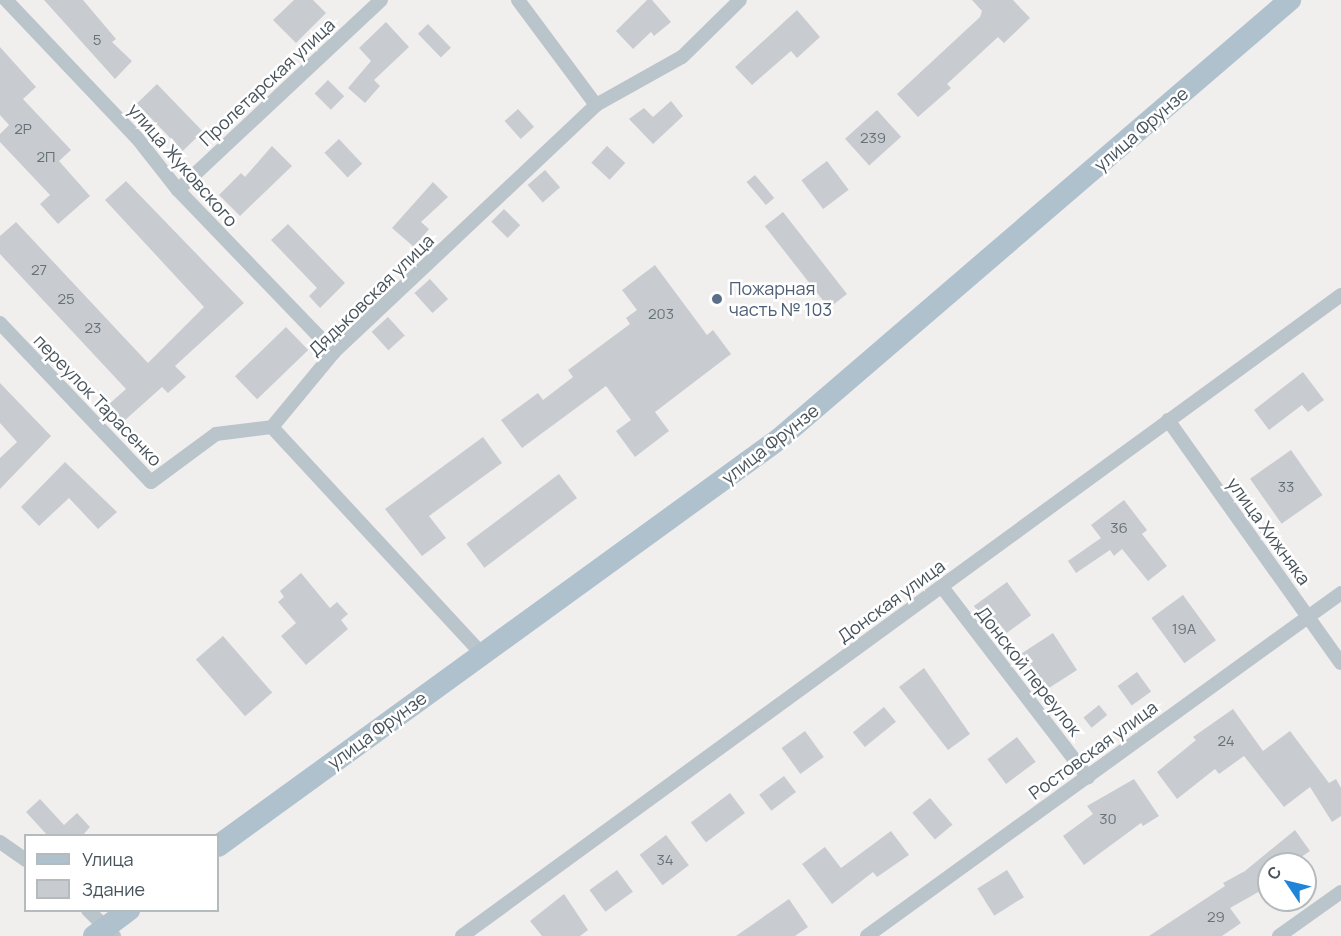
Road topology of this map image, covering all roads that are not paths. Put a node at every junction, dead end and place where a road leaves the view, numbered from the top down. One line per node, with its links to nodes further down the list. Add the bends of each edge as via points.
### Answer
1 (6, 0): 7 (street, улица Жуковского, via 137,138)
2 (381, 0): 7 (street, Пролетарская улица)
3 (518, 0): 6 (street)
4 (740, 0): 6 (street, Дядьковская улица, via 682,57)
5 (1290, 0): 16 (main road, улица Фрунзе, via 779,440 668,524)
6 (596, 105): 10 (street, Дядьковская улица)
7 (178, 190): 10 (street, улица Жуковского)
8 (1341, 295): 11 (street, Донская улица)
9 (0, 323): 12 (street, переулок Тарасенко, via 151,482 216,434)
10 (334, 352): 12 (street, Дядьковская улица)
11 (1168, 420): 13 (street, Донская улица); 15 (street, улица Хижняка)
12 (272, 427): 16 (street)
13 (942, 587): 18 (street, Донской переулок); 26 (street, Донская улица)
14 (1341, 593): 15 (street, Ростовская улица)
15 (1308, 616): 17 (street, улица Хижняка); 18 (street, Ростовская улица)
16 (482, 654): 20 (main road, улица Фрунзе)
17 (1341, 663)
18 (1088, 777): 27 (street, Ростовская улица)
19 (0, 842): 21 (street)
20 (219, 845)
21 (24, 859)
22 (1341, 892): 28 (street)
23 (89, 912): 25 (street)
24 (127, 912): 25 (main road)
25 (104, 933)
26 (462, 936)
27 (867, 936)
28 (1279, 936)

